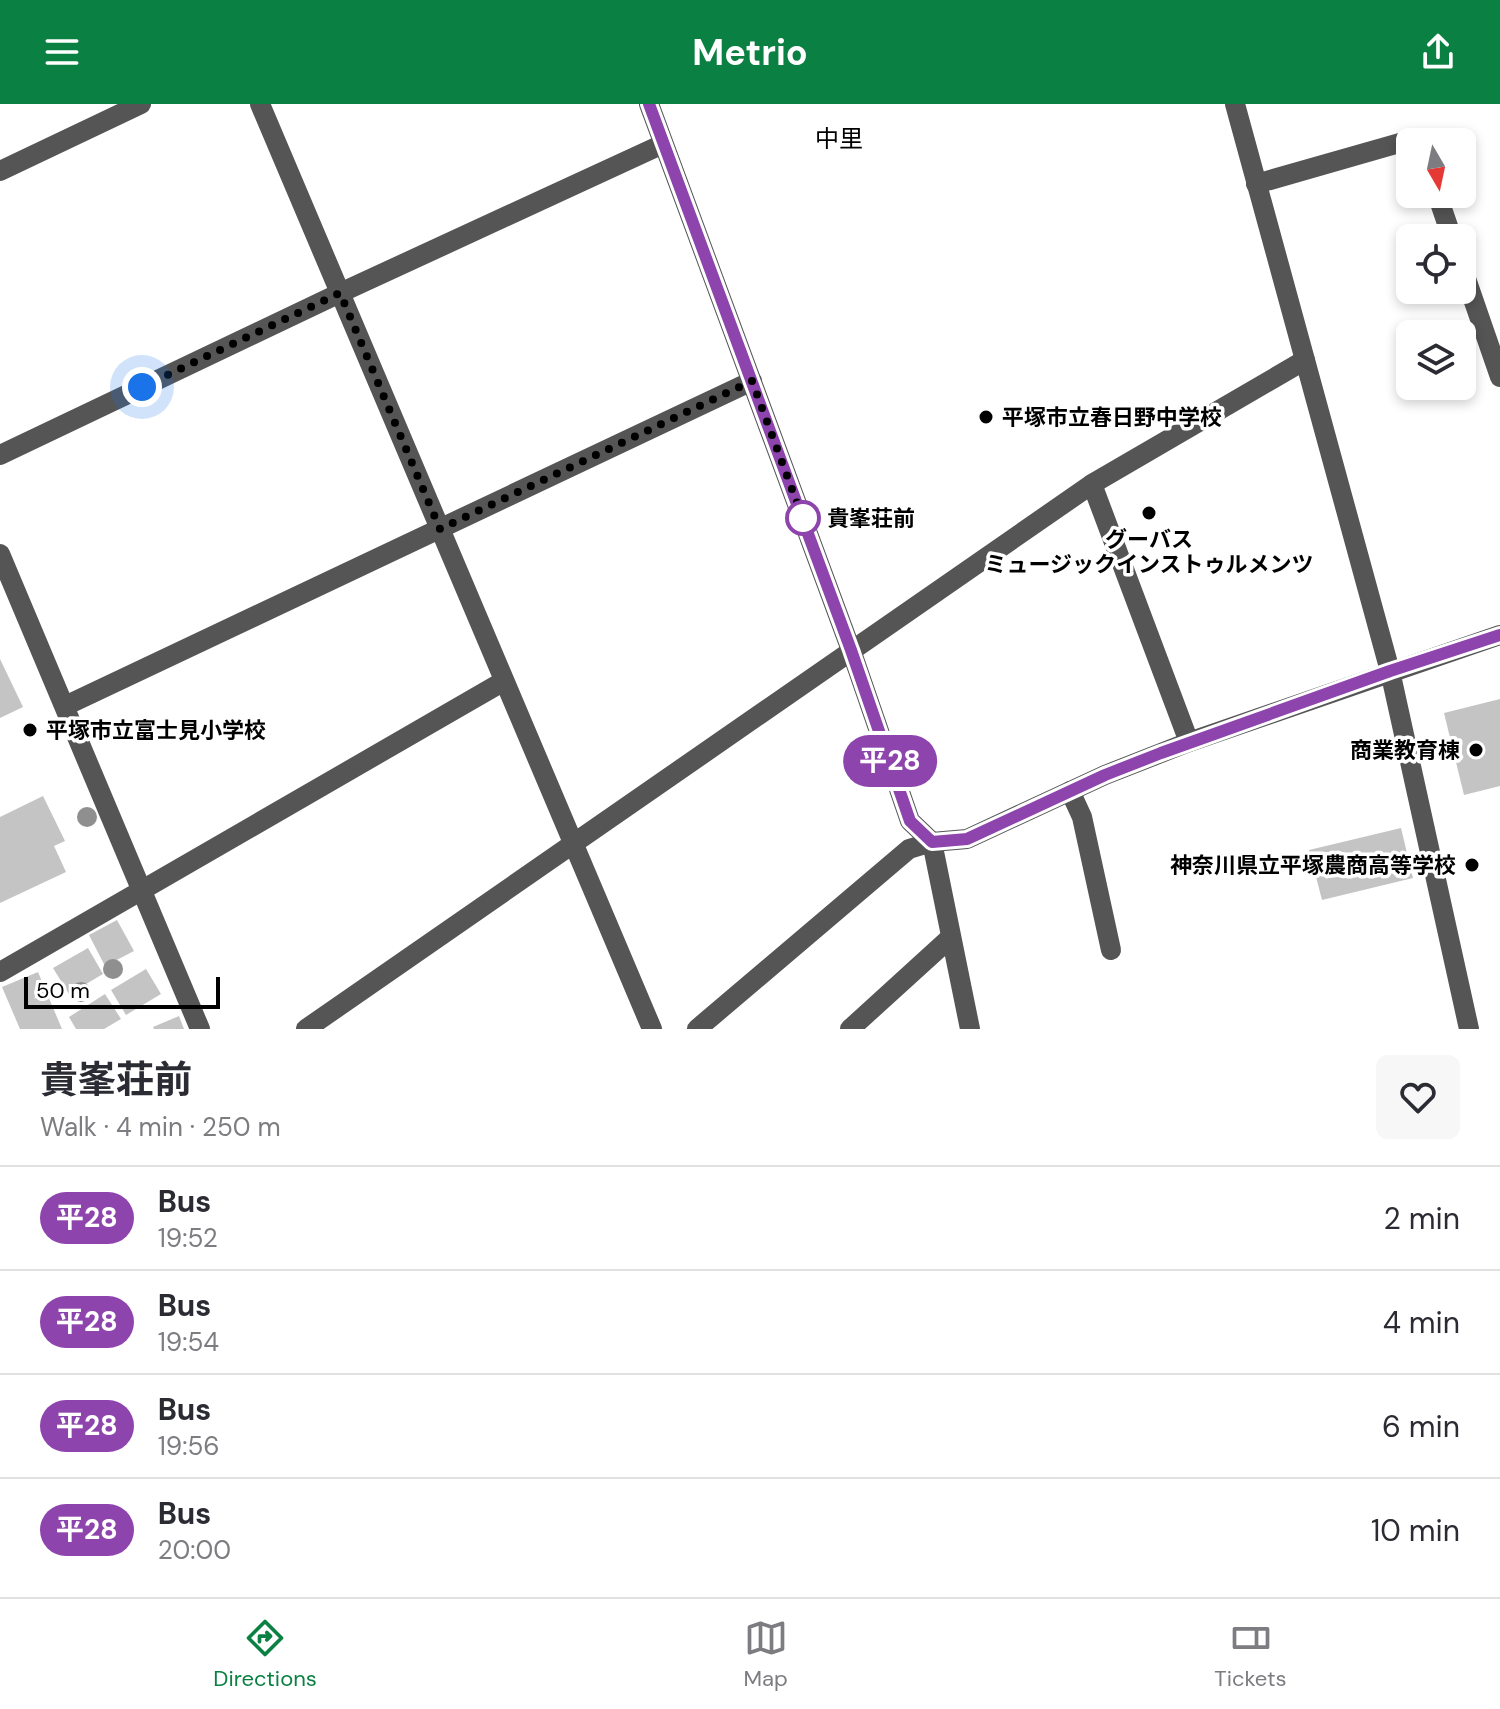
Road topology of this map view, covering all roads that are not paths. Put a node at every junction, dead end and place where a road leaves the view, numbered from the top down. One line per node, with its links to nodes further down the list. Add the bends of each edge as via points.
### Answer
1 (141, 104): 7 (street)
2 (260, 104): 9 (street)
3 (649, 104): 5 (street)
4 (1235, 104): 8 (street)
5 (663, 144): 9 (street); 13 (street)
6 (1396, 144): 8 (street)
7 (0, 171)
8 (1256, 184): 11 (street)
9 (340, 293): 14 (street); 16 (street)
10 (1475, 304): 12 (street)
11 (1305, 360): 15 (street); 20 (street)
12 (1500, 377)
13 (752, 381): 16 (street); 19 (street)
14 (0, 455)
15 (1092, 484): 19 (street); 23 (street)
16 (440, 529): 21 (street); 22 (street)
17 (0, 554): 22 (street)
18 (1500, 635): 20 (street)
19 (851, 650): 25 (street, via 910,821); 26 (street)
20 (1390, 671): 23 (street); 37 (street)
21 (504, 681): 26 (street); 27 (street)
22 (65, 706): 27 (street)
23 (1189, 742): 24 (street)
24 (1070, 791): 25 (street, via 967,839); 29 (street, via 1082,817)
25 (932, 842): 28 (street); 34 (street, via 909,849)
26 (573, 843): 32 (street); 33 (street)
27 (141, 891): 30 (street); 31 (street)
28 (950, 938): 35 (street); 36 (street)
29 (1111, 950)
30 (0, 972)
31 (200, 1029)
32 (306, 1029)
33 (652, 1029)
34 (697, 1029)
35 (850, 1029)
36 (970, 1029)
37 (1469, 1029)

